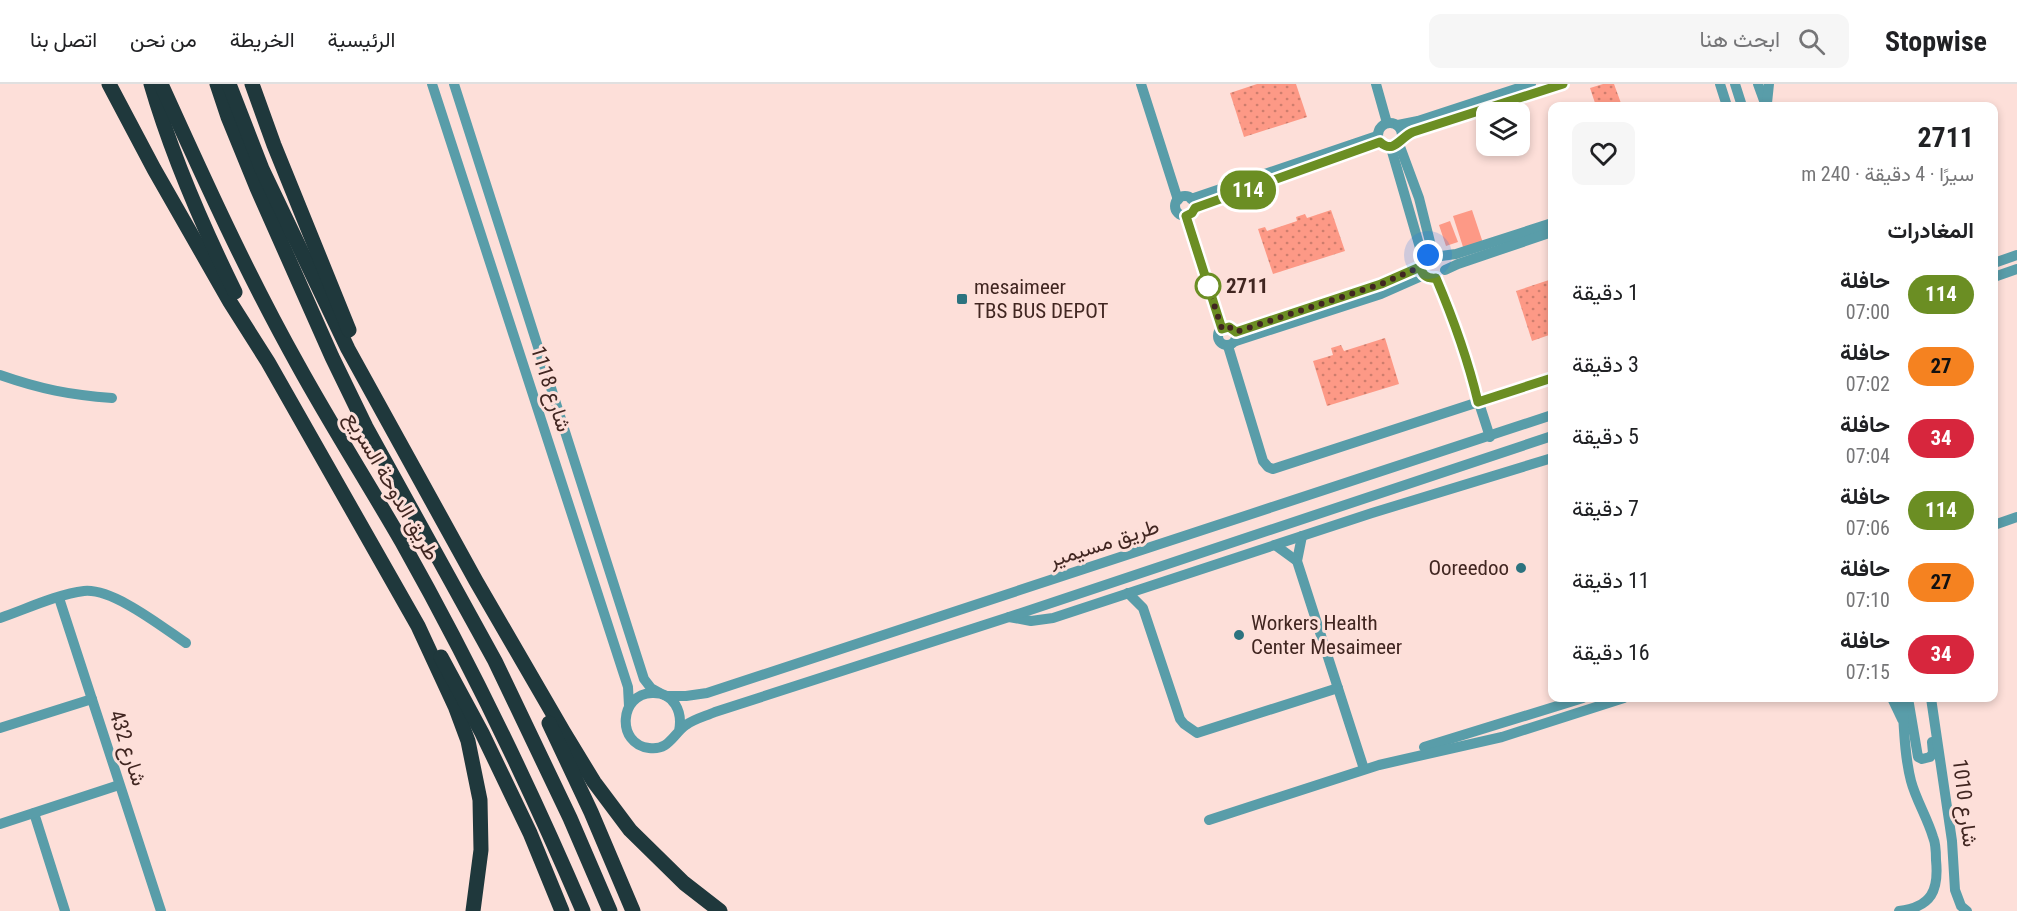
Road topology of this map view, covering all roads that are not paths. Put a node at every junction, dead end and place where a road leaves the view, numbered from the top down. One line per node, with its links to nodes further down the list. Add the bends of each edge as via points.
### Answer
1 (109, 84): 37 (highway, via 230,302)
2 (151, 84): 37 (highway, via 176,160 213,248)
3 (161, 84): 89 (highway, طريق الدوحة السريع, via 211,195 297,365 403,544 471,672 547,826)
4 (217, 84): 90 (highway, طريق الدوحة السريع, via 257,188 332,357 495,661)
5 (229, 84): 40 (highway, via 262,169 348,349)
6 (252, 84): 40 (highway)
7 (432, 84): 75 (street, شارع 1118, via 628,687)
8 (454, 84): 66 (street, شارع 1118, via 644,679)
9 (1141, 84): 24 (street)
10 (1376, 84): 21 (street)
11 (1531, 84): 21 (street, via 1418,121)
12 (1563, 84): 23 (street, via 1418,130)
13 (1720, 84): 17 (street)
14 (1735, 84): 18 (street)
15 (1758, 84): 19 (street)
16 (1769, 84): 20 (street)
17 (1726, 102)
18 (1742, 102)
19 (1765, 102)
20 (1767, 102)
21 (1392, 124): 22 (street, via 1379,129); 23 (street)
22 (1379, 139): 23 (street, via 1385,147); 25 (street)
23 (1398, 143): 29 (street)
24 (1178, 200): 25 (street, via 1184,197); 25 (street, via 1178,212)
25 (1191, 208): 35 (street)
26 (1548, 224): 29 (street)
27 (1548, 233): 32 (street)
28 (2017, 255): 30 (street)
29 (1428, 262): 32 (street, via 1445,262); 34 (street, via 1430,278); 36 (street, via 1381,294)
30 (1998, 262)
31 (2017, 269): 33 (street)
32 (1445, 270): 34 (street)
33 (1998, 276)
34 (1436, 278): 42 (street)
35 (1222, 329): 36 (street, via 1229,327); 36 (street, via 1218,333 1222,344)
36 (1233, 339): 42 (street, via 1263,461 1273,469)
37 (268, 362): 63 (highway)
38 (0, 375): 41 (street, via 54,391)
39 (1548, 379): 42 (street)
40 (375, 394): 62 (highway)
41 (112, 398)
42 (1478, 402): 44 (street)
43 (1548, 416): 44 (street, طريق مسيمير)
44 (1490, 437): 66 (street, طريق مسيمير, via 707,693)
45 (1548, 437): 47 (street, طريق مسيمير)
46 (1548, 459): 48 (street)
47 (1334, 509): 48 (street); 51 (street, طريق مسيمير)
48 (1372, 513): 52 (street)
49 (2017, 517): 50 (street)
50 (1998, 524)
51 (1264, 533): 54 (street); 60 (street, طريق مسيمير)
52 (1302, 536): 53 (street); 55 (street)
53 (1275, 545): 54 (street); 55 (street)
54 (1242, 556): 56 (street)
55 (1297, 561): 65 (street)
56 (1148, 587): 57 (street); 59 (street)
57 (1128, 593): 59 (street); 60 (street, via 1046,620)
58 (58, 598): 61 (street); 64 (street, via 85,591 101,592 132,607); 67 (street, شارع 432)
59 (1143, 608): 65 (street, via 1180,719 1197,733)
60 (1009, 617): 78 (street, طريق مسيمير, via 716,712 687,723)
61 (0, 618)
62 (500, 620): 91 (highway); 92 (highway, via 594,782 630,830 684,883)
63 (418, 626): 85 (highway, via 468,741 480,800 481,850); 88 (highway, via 447,665 482,733 530,832)
64 (186, 643)
65 (1338, 688): 80 (street)
66 (663, 695): 75 (street, via 642,695); 78 (street, via 673,701 680,715)
67 (92, 699): 77 (street); 81 (street, شارع 432)
68 (1571, 702): 79 (street)
69 (1611, 702): 79 (street, via 1502,737)
70 (1894, 702): 76 (street)
71 (1902, 702): 76 (street, شارع 1010)
72 (1909, 702): 73 (street, via 1917,754 1925,759 1933,753)
73 (1930, 702)
74 (1931, 702): 94 (street, شارع 1010, via 1952,841 1955,890)
75 (629, 706): 78 (street, via 625,714 627,732 640,745 658,748 674,739)
76 (1904, 722): 93 (street, شارع 1010, via 1911,778 1935,840 1937,871 1930,898 1920,906)
77 (0, 728)
78 (679, 731)
79 (1379, 765): 80 (street)
80 (1364, 769): 83 (street)
81 (119, 785): 82 (street); 87 (street, شارع 432)
82 (34, 813): 84 (street); 86 (street)
83 (1209, 820)
84 (0, 824)
85 (473, 909)
86 (65, 911)
87 (160, 911)
88 (562, 911)
89 (583, 911)
90 (610, 911)
91 (633, 911)
92 (720, 911)
93 (1899, 911)
94 (1967, 911)

